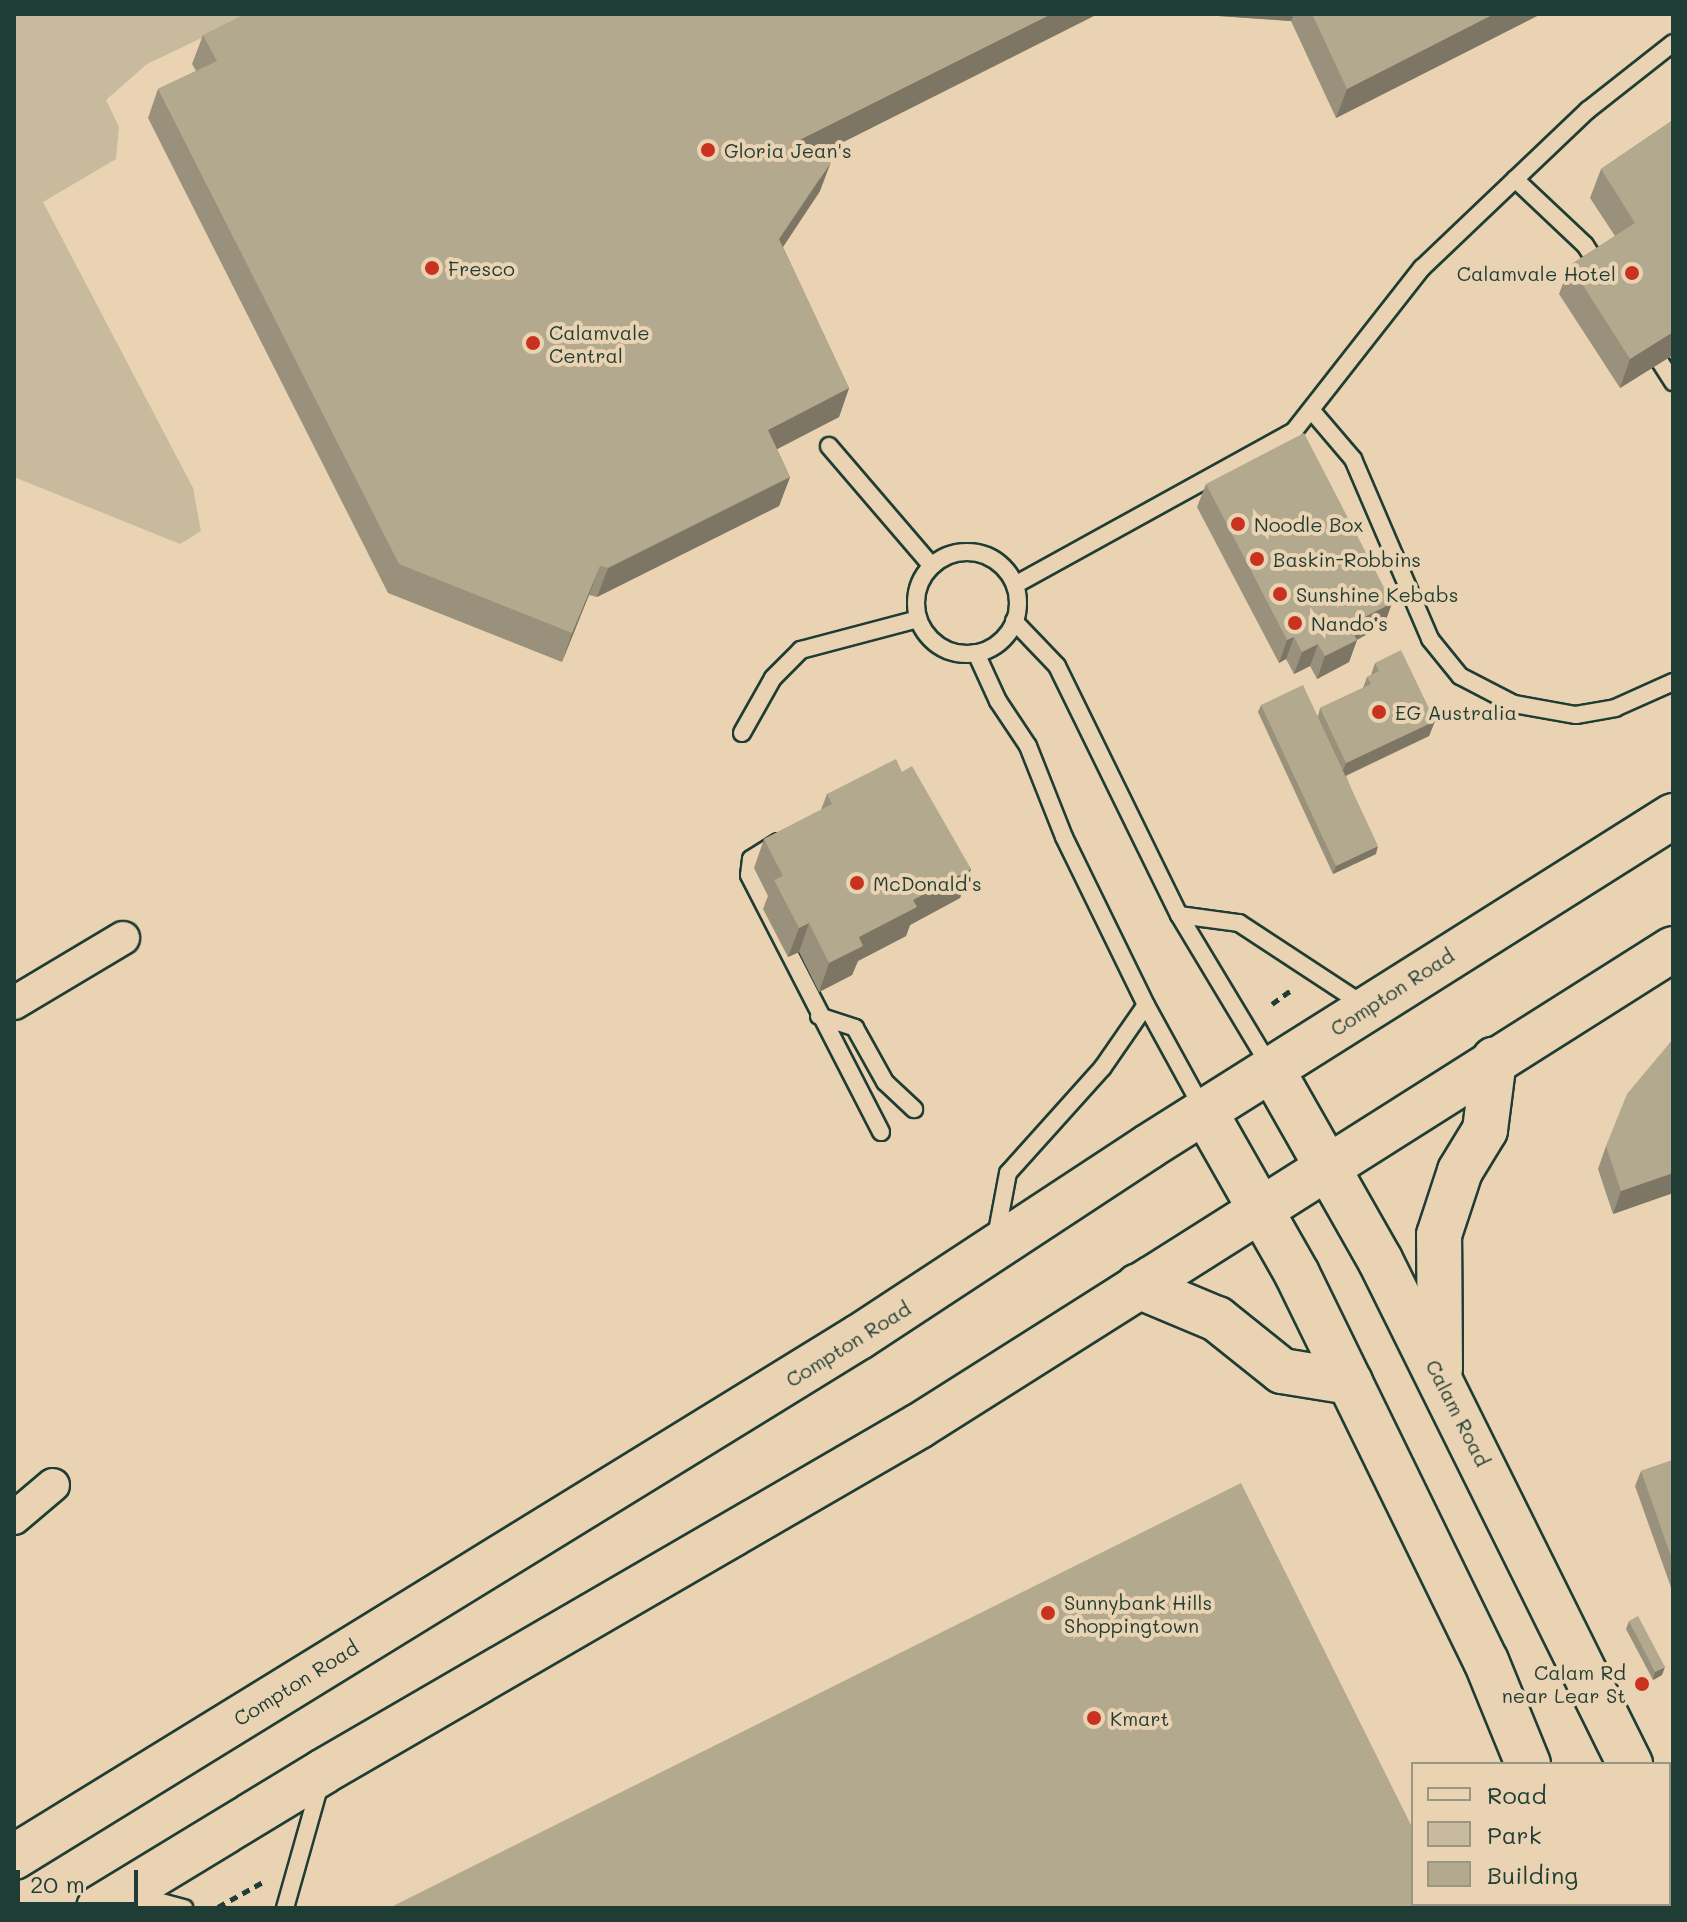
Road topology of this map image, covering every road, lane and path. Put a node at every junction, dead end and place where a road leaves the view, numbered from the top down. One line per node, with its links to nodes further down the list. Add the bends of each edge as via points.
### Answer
1 (1673, 43): 2 (lane, via 1588,110)
2 (1515, 179): 3 (lane, via 1585,245); 6 (lane, via 1401,292)
3 (1609, 282)
4 (1641, 332): 5 (lane)
5 (1673, 382)
6 (1312, 411): 9 (lane, via 1270,448); 13 (lane, via 1353,459 1430,639 1460,676 1514,704 1576,715 1615,708)
7 (829, 446): 8 (lane)
8 (932, 566): 9 (lane, via 946,557 978,553 1007,571); 10 (lane, via 918,590)
9 (1015, 585): 11 (lane)
10 (918, 619): 12 (lane, via 943,649); 14 (lane, via 801,650 773,678)
11 (1014, 621): 12 (lane, via 993,647); 17 (lane, via 1057,666)
12 (976, 653): 23 (lane, via 998,701 1028,746 1053,814)
13 (1673, 682)
14 (742, 733)
15 (1673, 816): 24 (main road, Compton Road)
16 (797, 832): 25 (lane, via 759,853 747,868)
17 (1179, 915): 24 (lane, via 1239,923); 27 (lane)
18 (123, 938): 21 (street)
19 (1673, 949): 26 (main road)
20 (1296, 986): 22 (path)
21 (14, 1003)
22 (1272, 1004)
23 (1146, 1005): 29 (lane); 33 (lane, via 1103,1067 1008,1173)
24 (1369, 1008): 27 (main road, Compton Road)
25 (819, 1016): 28 (lane, via 855,1028 885,1082); 30 (lane)
26 (1494, 1060): 31 (main road); 35 (main road, via 1485,1130 1460,1171 1439,1235)
27 (1272, 1070): 29 (main road, Compton Road); 31 (main road, Calam Road)
28 (914, 1109)
29 (1205, 1112): 32 (main road); 33 (main road, Compton Road)
30 (881, 1132)
31 (1328, 1164): 32 (main road); 35 (main road, Calam Road)
32 (1259, 1208): 34 (main road); 36 (main road)
33 (993, 1250): 42 (main road, Compton Road, via 762,1398)
34 (1138, 1286): 36 (main road, via 1194,1305 1282,1371); 41 (main road, via 919,1426)
35 (1439, 1377): 40 (main road, Calam Road)
36 (1350, 1382): 39 (main road, via 1486,1661)
37 (53, 1485): 38 (street)
38 (14, 1518)
39 (1527, 1762)
40 (1629, 1762)
41 (324, 1771): 44 (main road); 47 (lane)
42 (14, 1857)
43 (267, 1880): 45 (path)
44 (111, 1900): 46 (lane)
45 (218, 1907)
46 (184, 1908)
47 (285, 1908)

